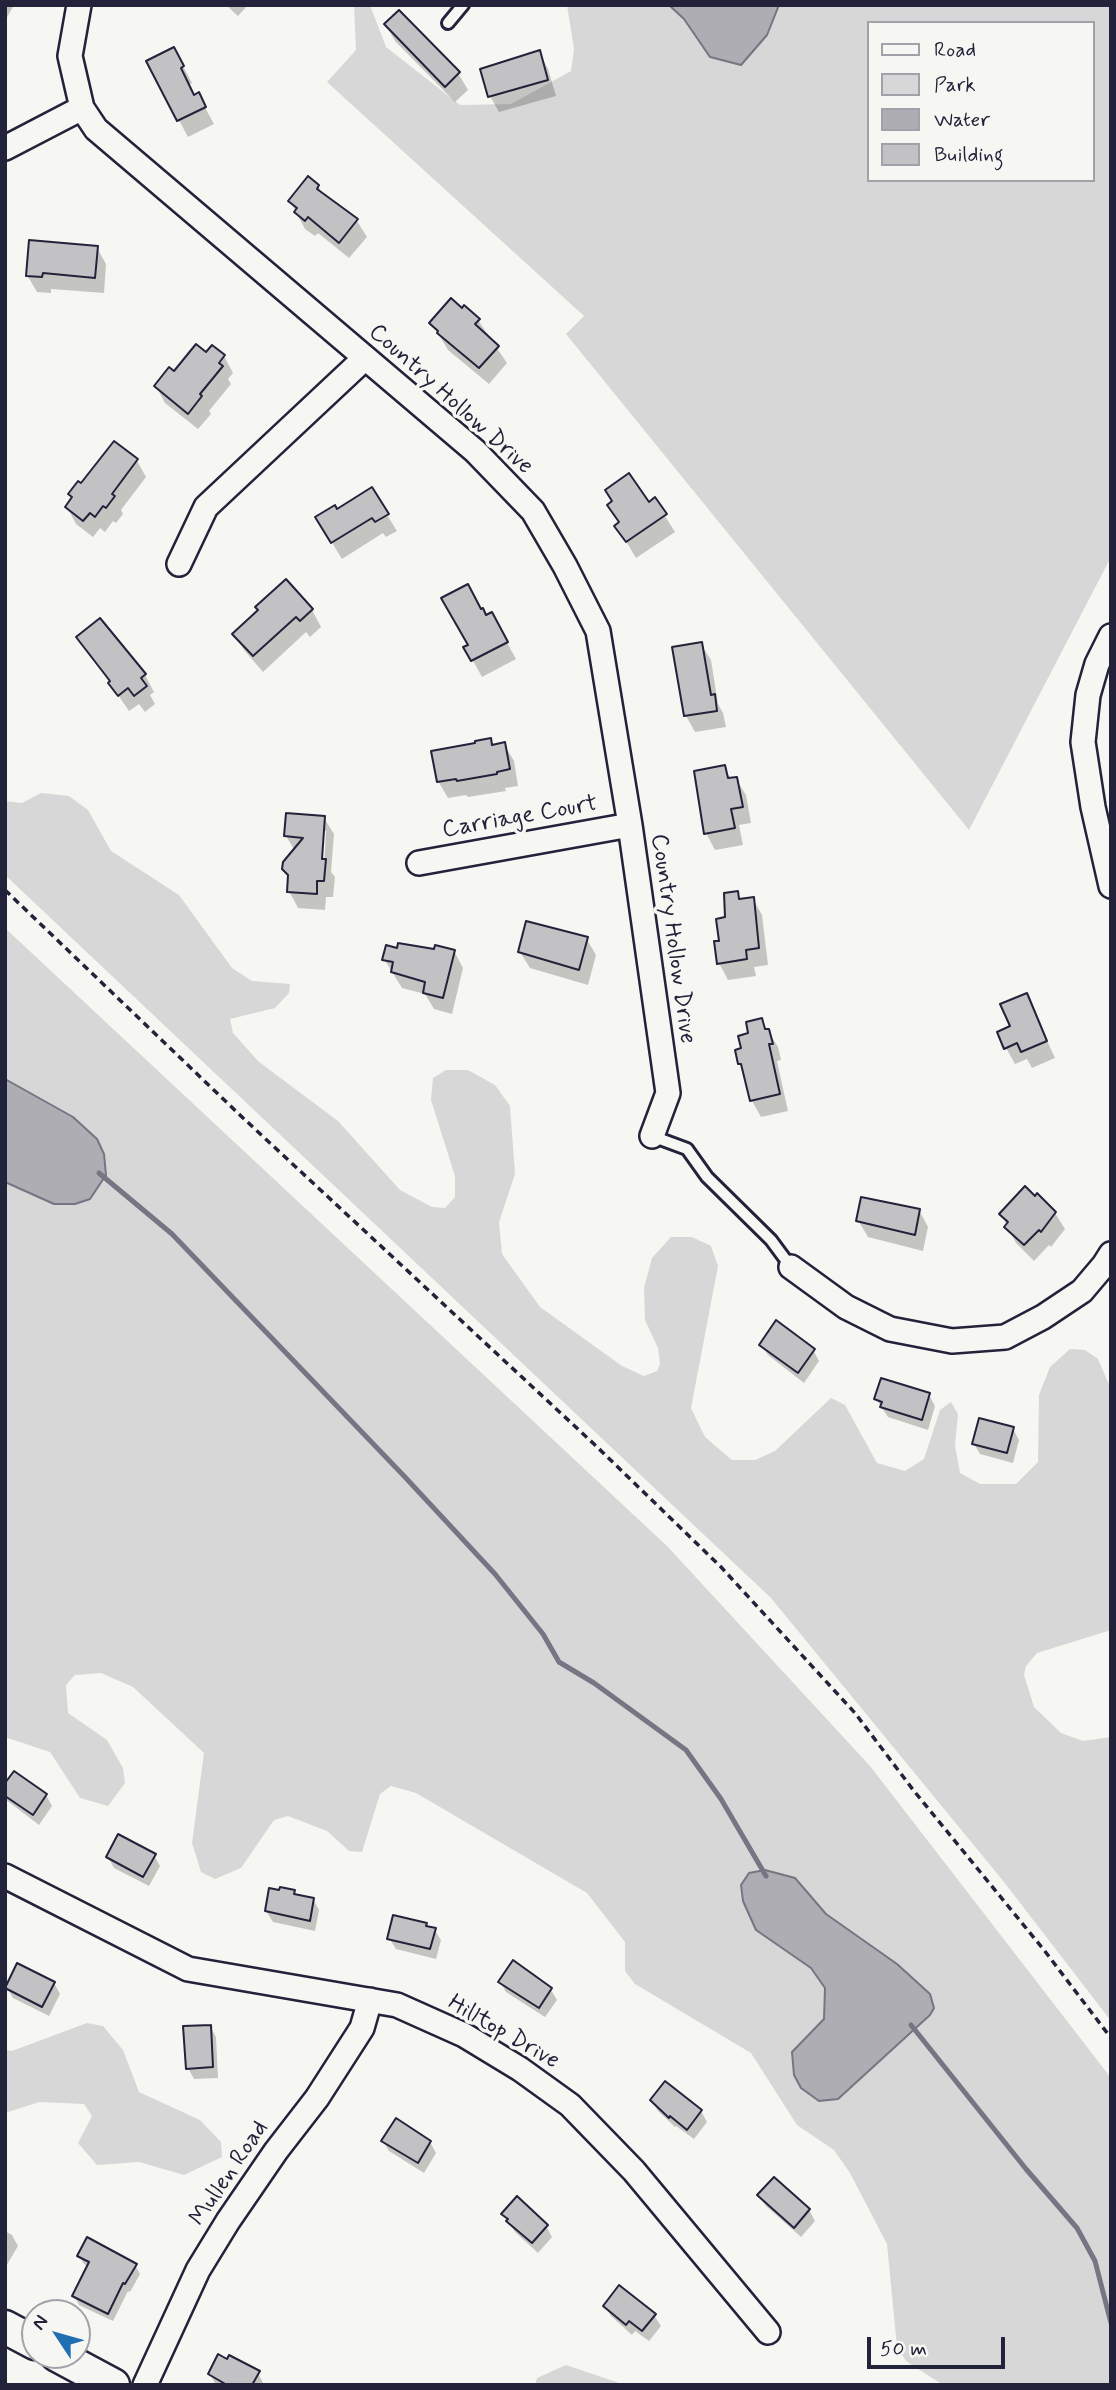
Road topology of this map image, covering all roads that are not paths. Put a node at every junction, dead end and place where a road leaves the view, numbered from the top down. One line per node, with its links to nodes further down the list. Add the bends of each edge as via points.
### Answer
1 (79, 5): 4 (street, Country Hollow Drive, via 70,56)
2 (463, 5): 3 (lane)
3 (448, 23)
4 (82, 108): 5 (street); 6 (street, Country Hollow Drive, via 96,130)
5 (5, 148)
6 (365, 358): 7 (street, via 206,507); 9 (street, Country Hollow Drive, via 475,451 533,512 565,566 598,631)
7 (178, 564)
8 (1111, 636): 11 (street, via 1088,695 1083,742)
9 (629, 825): 10 (street, Carriage Court); 12 (street, Country Hollow Drive, via 668,1093)
10 (419, 863)
11 (1111, 886)
12 (653, 1136): 14 (lane, via 687,1149 707,1177)
13 (1111, 1254): 14 (street, via 1082,1291 1043,1317 1005,1337 952,1341 890,1329 846,1307)
14 (791, 1267)
15 (5, 1876): 16 (street, Hilltop Drive, via 188,1969)
16 (370, 2000): 18 (street, Hilltop Drive, via 397,2005 464,2035 570,2105 634,2171); 22 (street, Mullen Road, via 362,2028 198,2270)
17 (5, 2327): 19 (street)
18 (768, 2332)
19 (21, 2336)
20 (83, 2369): 21 (street)
21 (113, 2385)
22 (145, 2385)

